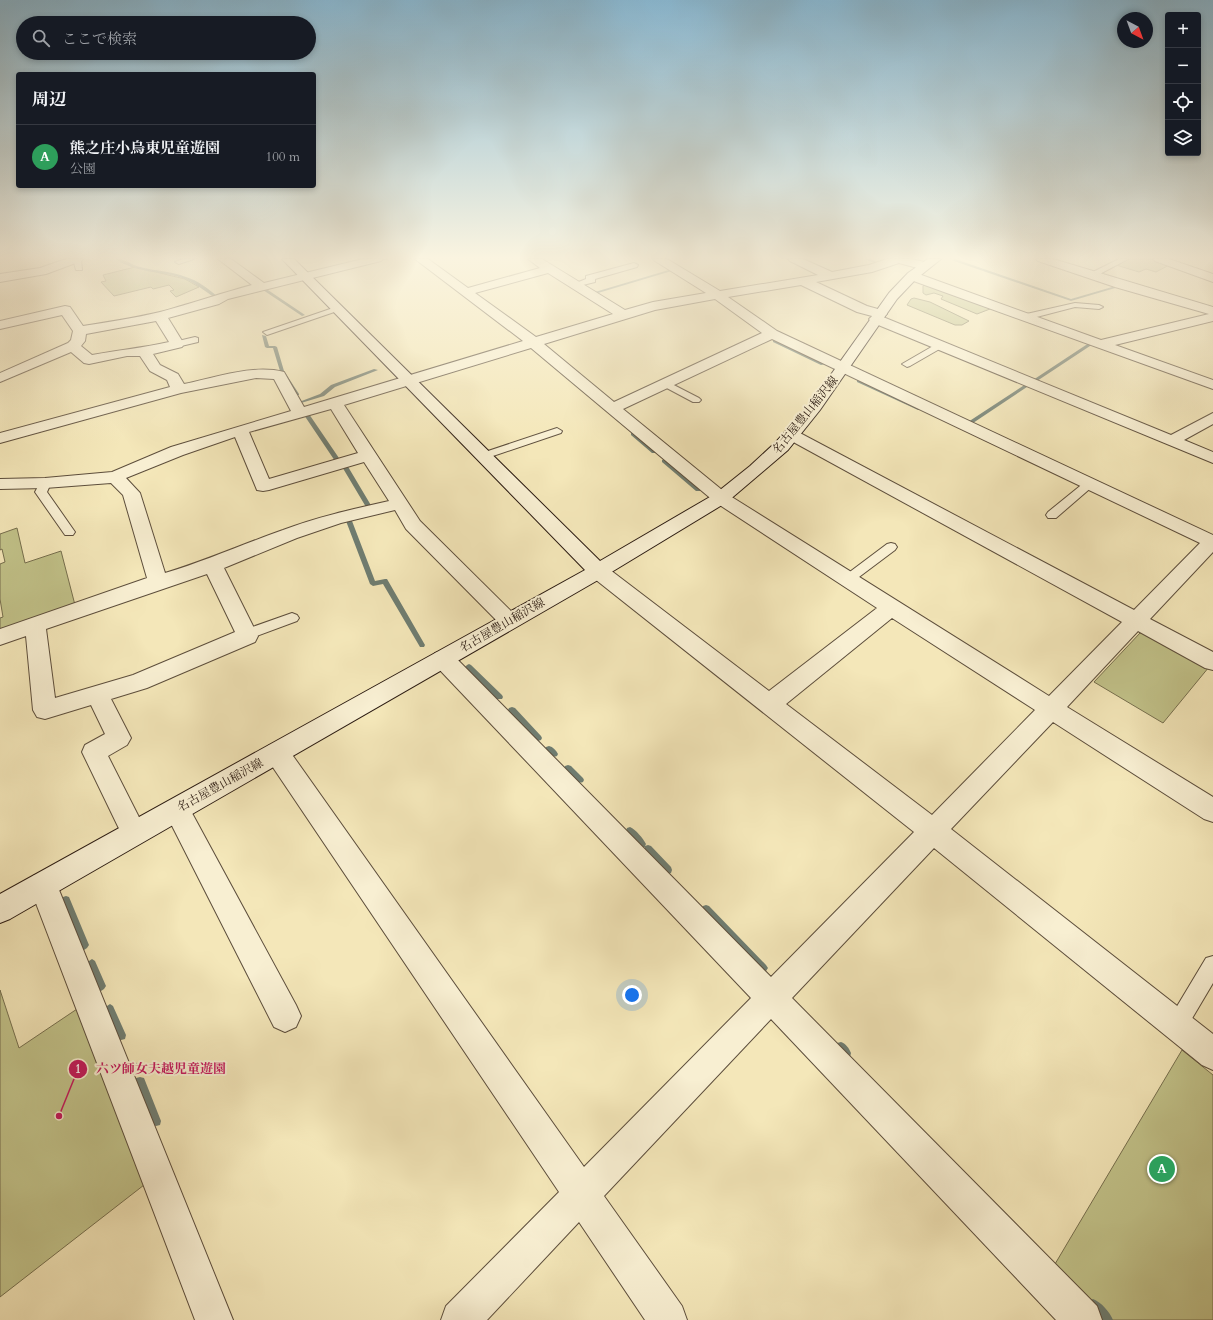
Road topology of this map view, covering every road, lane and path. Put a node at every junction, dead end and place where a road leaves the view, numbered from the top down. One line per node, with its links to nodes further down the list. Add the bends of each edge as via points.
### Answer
1 (16, 321): 14 (street)
2 (73, 321): 15 (street)
3 (135, 321): 15 (street)
4 (163, 321): 20 (street)
5 (303, 321): 16 (lane)
6 (351, 321): 28 (street)
7 (504, 321): 19 (street)
8 (604, 321): 19 (street)
9 (753, 321): 17 (street)
10 (875, 321): 26 (street, 名古屋豊山稲沢線)
11 (888, 321): 22 (street)
12 (1035, 321): 21 (street)
13 (1198, 321): 21 (street)
14 (0, 324)
15 (80, 331): 23 (street, via 78,341)
16 (267, 332)
17 (772, 334): 26 (street); 29 (street)
18 (195, 340): 20 (lane)
19 (533, 342): 28 (street); 34 (street)
20 (177, 344): 24 (street)
21 (1100, 344): 30 (street)
22 (940, 345): 25 (lane); 41 (street)
23 (73, 346): 24 (street, via 89,360 127,352); 27 (street)
24 (144, 352): 31 (street, via 155,368 173,377)
25 (907, 364)
26 (842, 369): 39 (street, 名古屋豊山稲沢線); 48 (street)
27 (0, 378)
28 (409, 379): 33 (street); 43 (street)
29 (666, 384): 32 (lane); 34 (street)
30 (1213, 385)
31 (179, 389): 35 (street, via 256,374 279,376); 40 (street)
32 (696, 400)
33 (335, 403): 35 (street); 42 (street)
34 (613, 408): 49 (street)
35 (300, 413): 37 (street)
36 (1213, 418): 41 (street)
37 (240, 430): 42 (street, via 263,486); 45 (street, via 177,451)
38 (557, 431): 43 (lane)
39 (792, 435): 49 (street, 名古屋豊山稲沢線, via 756,470); 61 (street)
40 (0, 438)
41 (1171, 441): 44 (street)
42 (368, 455): 50 (street)
43 (483, 456): 56 (street)
44 (1213, 458)
45 (115, 477): 47 (street); 58 (street, via 131,493)
46 (2, 480): 47 (street)
47 (45, 483): 52 (lane, via 41,492)
48 (1089, 484): 51 (lane); 53 (street)
49 (721, 498): 56 (street, 名古屋豊山稲沢線); 57 (street)
50 (398, 504): 55 (street, via 336,519 290,534); 62 (street, via 414,525)
51 (1052, 515)
52 (69, 532)
53 (1213, 542): 61 (street)
54 (892, 547): 57 (lane)
55 (213, 565): 58 (street); 64 (street)
56 (598, 571): 62 (street, 名古屋豊山稲沢線); 69 (street)
57 (847, 580): 59 (street)
58 (158, 582): 63 (street)
59 (891, 608): 69 (street); 70 (street)
60 (292, 618): 64 (lane)
61 (1136, 620): 67 (street); 70 (street)
62 (509, 621): 66 (street, 名古屋豊山稲沢線)
63 (35, 625): 65 (street); 68 (street, via 45,710)
64 (246, 634): 68 (street, via 247,636 216,650 139,682)
65 (0, 637)
66 (443, 659): 71 (street, 名古屋豊山稲沢線); 79 (street)
67 (1213, 662)
68 (97, 694): 75 (street, via 119,738 94,752)
69 (769, 704): 74 (street)
70 (1051, 708): 73 (street); 74 (street)
71 (277, 753): 72 (street, 名古屋豊山稲沢線); 83 (street)
72 (176, 810): 75 (street, 名古屋豊山稲沢線); 80 (street)
73 (1213, 811)
74 (933, 831): 79 (street); 81 (street)
75 (134, 833): 76 (street, 名古屋豊山稲沢線)
76 (43, 885): 77 (street, 名古屋豊山稲沢線); 84 (street)
77 (0, 909)
78 (1213, 965): 81 (lane)
79 (773, 997): 83 (street); 87 (street)
80 (285, 1016)
81 (1177, 1025): 82 (street)
82 (1213, 1054)
83 (581, 1195): 85 (street); 86 (street)
84 (214, 1320)
85 (460, 1320)
86 (668, 1320)
87 (1083, 1320)

